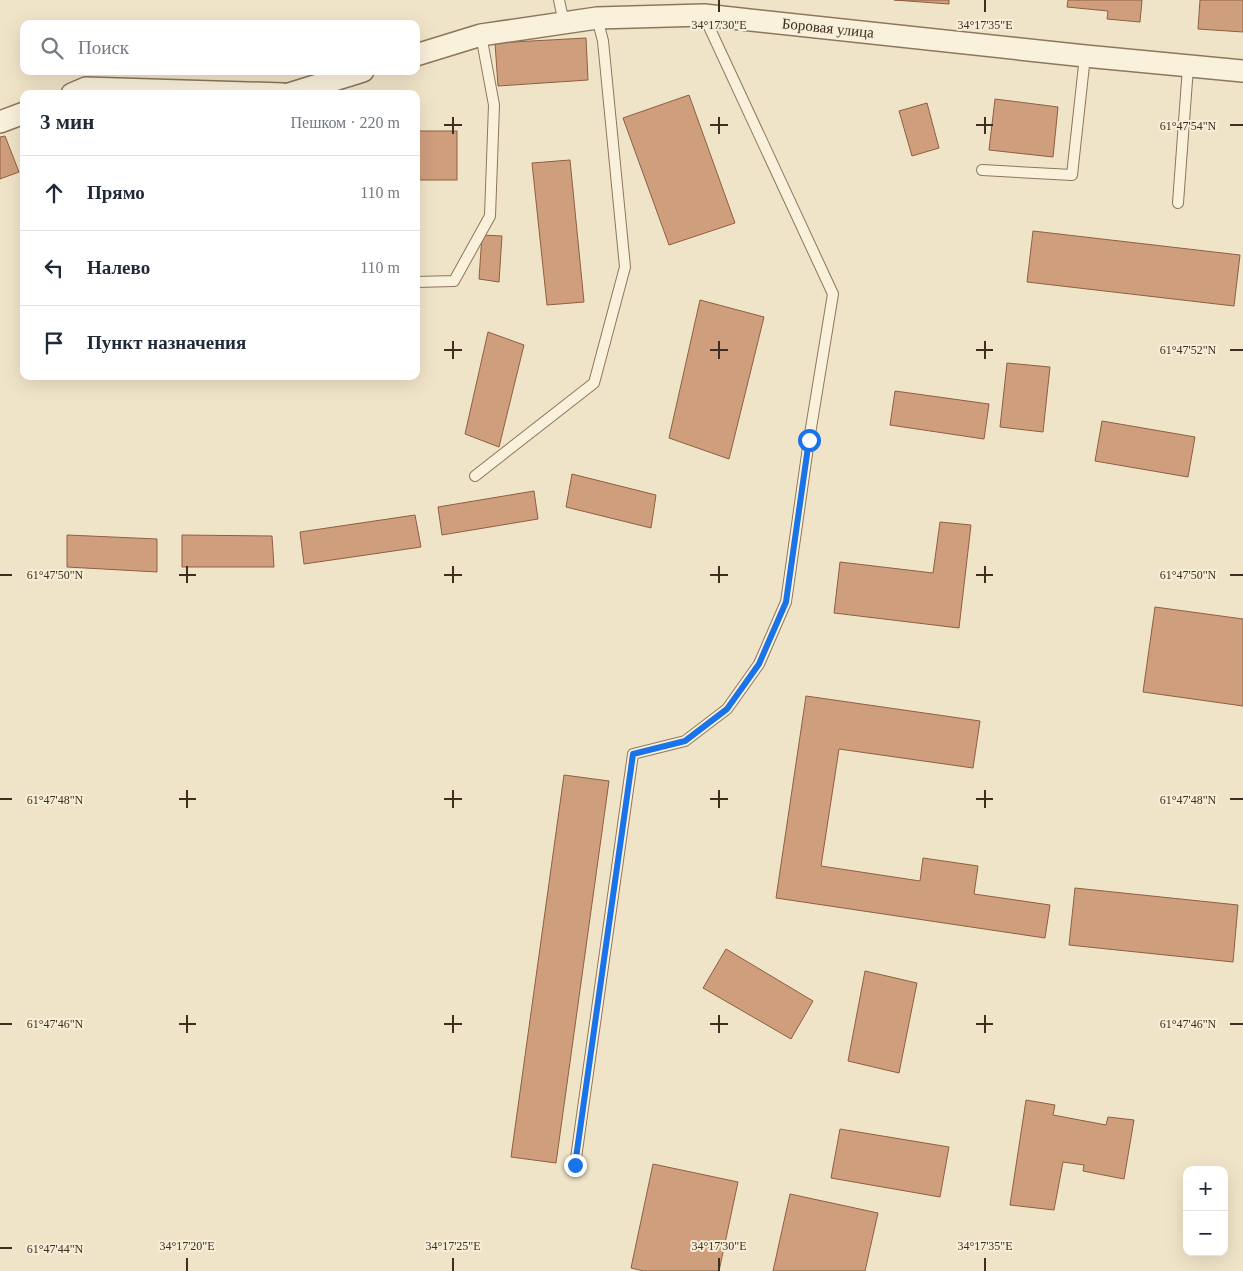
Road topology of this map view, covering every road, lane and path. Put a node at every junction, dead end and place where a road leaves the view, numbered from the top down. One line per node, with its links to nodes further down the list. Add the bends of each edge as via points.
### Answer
1 (559, 0): 4 (lane)
2 (704, 15): 3 (street, Боровая улица); 7 (street, Боровая улица); 20 (lane, via 833,294 786,602 759,664 727,709 685,741 633,754)
3 (597, 18): 4 (street, Боровая улица); 19 (lane, via 604,51 625,267 623,277 594,383)
4 (564, 23): 5 (street, Боровая улица)
5 (481, 35): 6 (street, Боровая улица); 18 (lane, via 494,105 490,216 454,281)
6 (420, 54)
7 (1085, 56): 8 (street, Боровая улица); 16 (lane, via 1072,175)
8 (1188, 67): 9 (street, Боровая улица); 17 (lane)
9 (1243, 71)
10 (350, 75): 13 (street)
11 (81, 90): 12 (street)
12 (152, 90)
13 (302, 90)
14 (20, 114): 15 (street)
15 (0, 122)
16 (982, 170)
17 (1178, 203)
18 (420, 282)
19 (475, 476)
20 (575, 1165)

